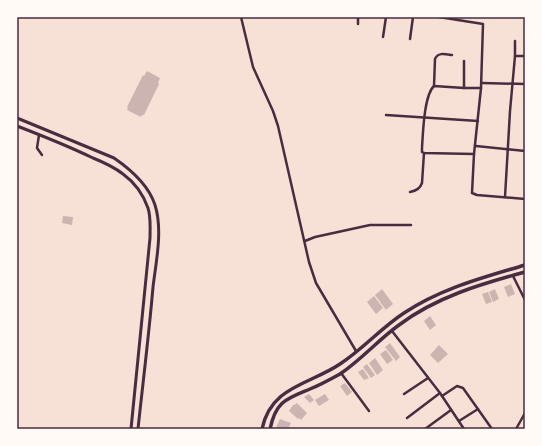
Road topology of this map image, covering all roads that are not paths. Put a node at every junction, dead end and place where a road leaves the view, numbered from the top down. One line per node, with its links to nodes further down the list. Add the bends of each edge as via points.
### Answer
1 (241, 17): 36 (street, via 253,67 278,126)
2 (358, 17): 6 (street)
3 (386, 17): 7 (street)
4 (413, 17): 8 (street)
5 (439, 17): 14 (street, via 483,24)
6 (358, 24)
7 (383, 37)
8 (410, 39)
9 (515, 41): 11 (street)
10 (452, 55): 17 (street, via 440,54 436,57)
11 (515, 56): 12 (street); 15 (street)
12 (525, 56)
13 (464, 61): 18 (street)
14 (482, 83): 15 (street); 19 (street)
15 (513, 84): 16 (street); 27 (street)
16 (525, 84)
17 (434, 86): 18 (street); 21 (street, via 427,97)
18 (464, 88): 19 (street)
19 (482, 88): 23 (street)
20 (386, 115): 21 (street)
21 (425, 117): 23 (street); 29 (street, via 422,148)
22 (17, 118): 42 (street, via 114,158 126,166 147,191 155,205 158,239)
23 (478, 121): 26 (street)
24 (17, 126): 25 (street)
25 (39, 135): 31 (street, via 37,148); 41 (street, via 108,165 129,179 143,197 148,209 150,238)
26 (476, 146): 27 (street); 30 (street)
27 (508, 149): 28 (street); 33 (street)
28 (525, 151)
29 (424, 153): 30 (street); 32 (street, via 422,184)
30 (474, 154): 33 (street, via 472,193)
31 (42, 155)
32 (410, 192)
33 (505, 197): 34 (street)
34 (525, 199)
35 (411, 225): 36 (street, via 370,225 315,236)
36 (305, 241): 44 (street, via 316,283)
37 (525, 264): 44 (main road, via 442,291 403,313)
38 (525, 272): 39 (main road)
39 (513, 276): 40 (street); 43 (main road, via 442,300)
40 (525, 300)
41 (142, 312): 42 (street); 56 (street)
42 (151, 313): 57 (street)
43 (392, 330): 45 (main road); 46 (street)
44 (356, 351): 58 (main road, via 327,373 282,394 268,410)
45 (341, 373): 52 (street); 59 (main road, via 288,398 277,408)
46 (428, 378): 47 (street); 48 (street)
47 (440, 393): 49 (street); 54 (street)
48 (404, 394)
49 (442, 396): 50 (street, via 461,386); 51 (street)
50 (478, 408): 55 (street); 62 (street)
51 (451, 410): 55 (street); 60 (street)
52 (369, 411)
53 (525, 413): 63 (street)
54 (407, 418)
55 (458, 421): 61 (street)
56 (131, 429)
57 (138, 429)
58 (262, 429)
59 (270, 429)
60 (425, 429)
61 (464, 429)
62 (492, 429)
63 (516, 429)

